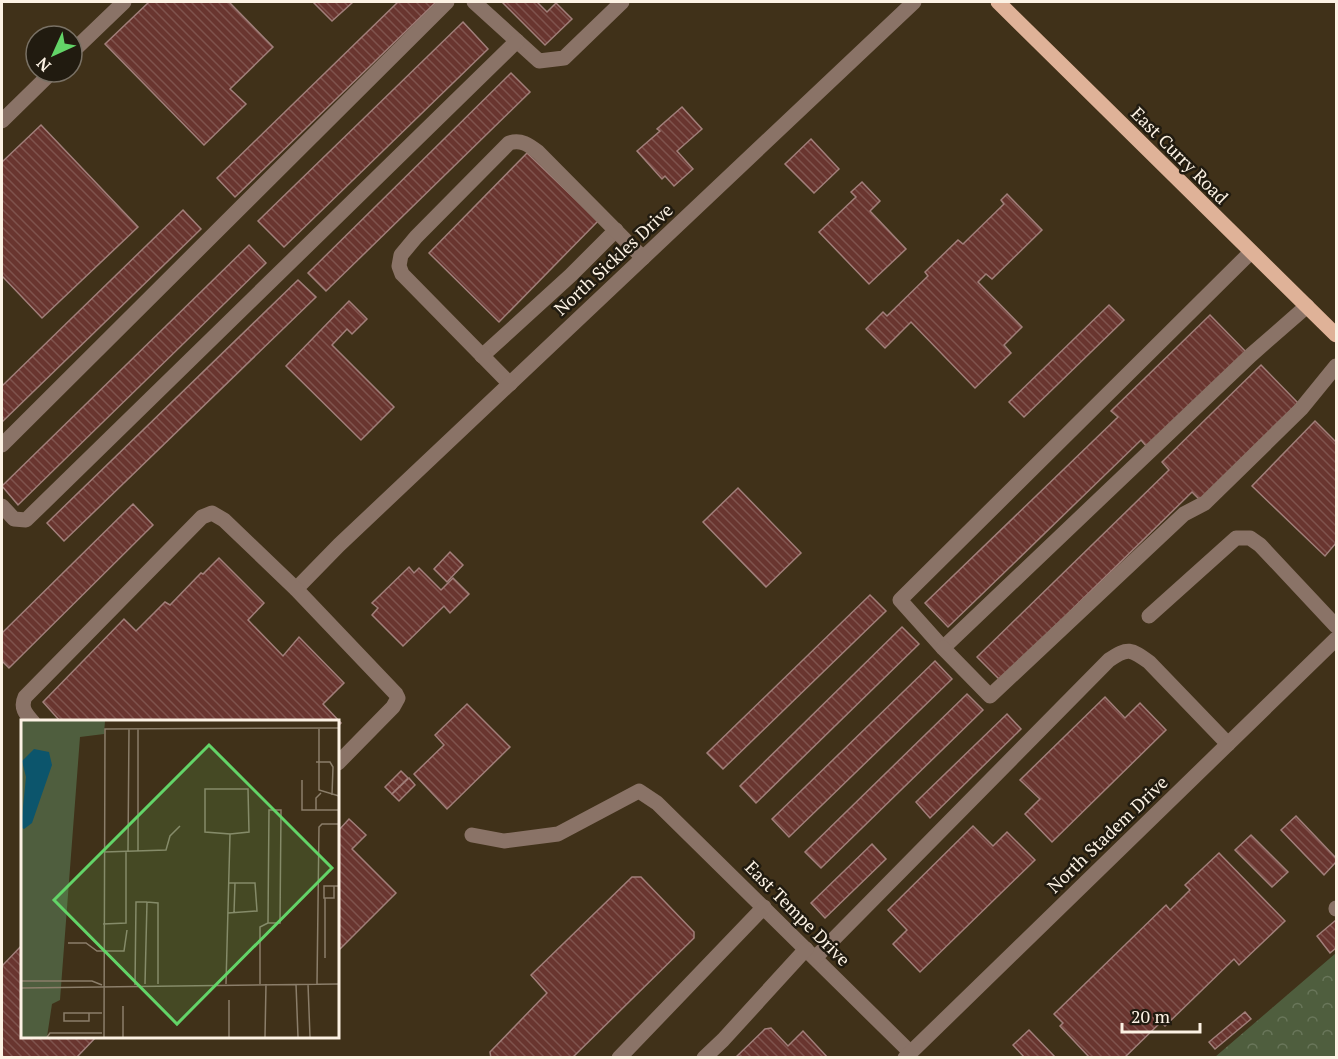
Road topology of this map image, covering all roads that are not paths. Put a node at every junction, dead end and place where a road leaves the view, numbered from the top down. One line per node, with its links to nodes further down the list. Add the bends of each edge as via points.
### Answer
1 (124, 2): 7 (street)
2 (447, 2): 19 (street)
3 (474, 2): 8 (street)
4 (622, 2): 8 (street, via 564,58 539,61)
5 (914, 2): 13 (street, North Sickles Drive)
6 (998, 2): 12 (main road, East Curry Road)
7 (84, 40)
8 (517, 41): 20 (street, via 26,520 14,519)
9 (40, 84): 10 (street)
10 (2, 121)
11 (616, 230): 13 (street); 16 (street); 16 (street, via 538,152 521,142 509,143 416,237 401,255 399,266 402,274)
12 (1251, 252): 14 (main road, East Curry Road); 25 (street, via 900,600)
13 (644, 258): 18 (street, North Sickles Drive)
14 (1306, 306): 15 (main road, East Curry Road); 25 (street)
15 (1336, 335)
16 (482, 356): 18 (street)
17 (1336, 366): 25 (street, via 1301,409 1205,503 1184,514 990,696)
18 (510, 384): 21 (street, North Sickles Drive)
19 (2, 445)
20 (2, 506)
21 (296, 589): 26 (street, via 224,520 207,514 26,697 22,706); 28 (street, via 393,689 398,699)
22 (1149, 616): 23 (street, via 1236,538 1250,538)
23 (1336, 626)
24 (1336, 639): 27 (street, North Stadem Drive)
25 (943, 648)
26 (31, 720)
27 (1228, 744): 31 (street, via 1149,662 1135,652 1123,651 1109,660); 32 (street, North Stadem Drive)
28 (339, 762)
29 (472, 835): 30 (street, East Tempe Drive, via 504,841 558,834 639,791 657,803)
30 (764, 907): 31 (street, East Tempe Drive); 33 (street)
31 (810, 953): 32 (street, East Tempe Drive); 34 (street)
32 (908, 1055)
33 (619, 1058)
34 (704, 1058)

